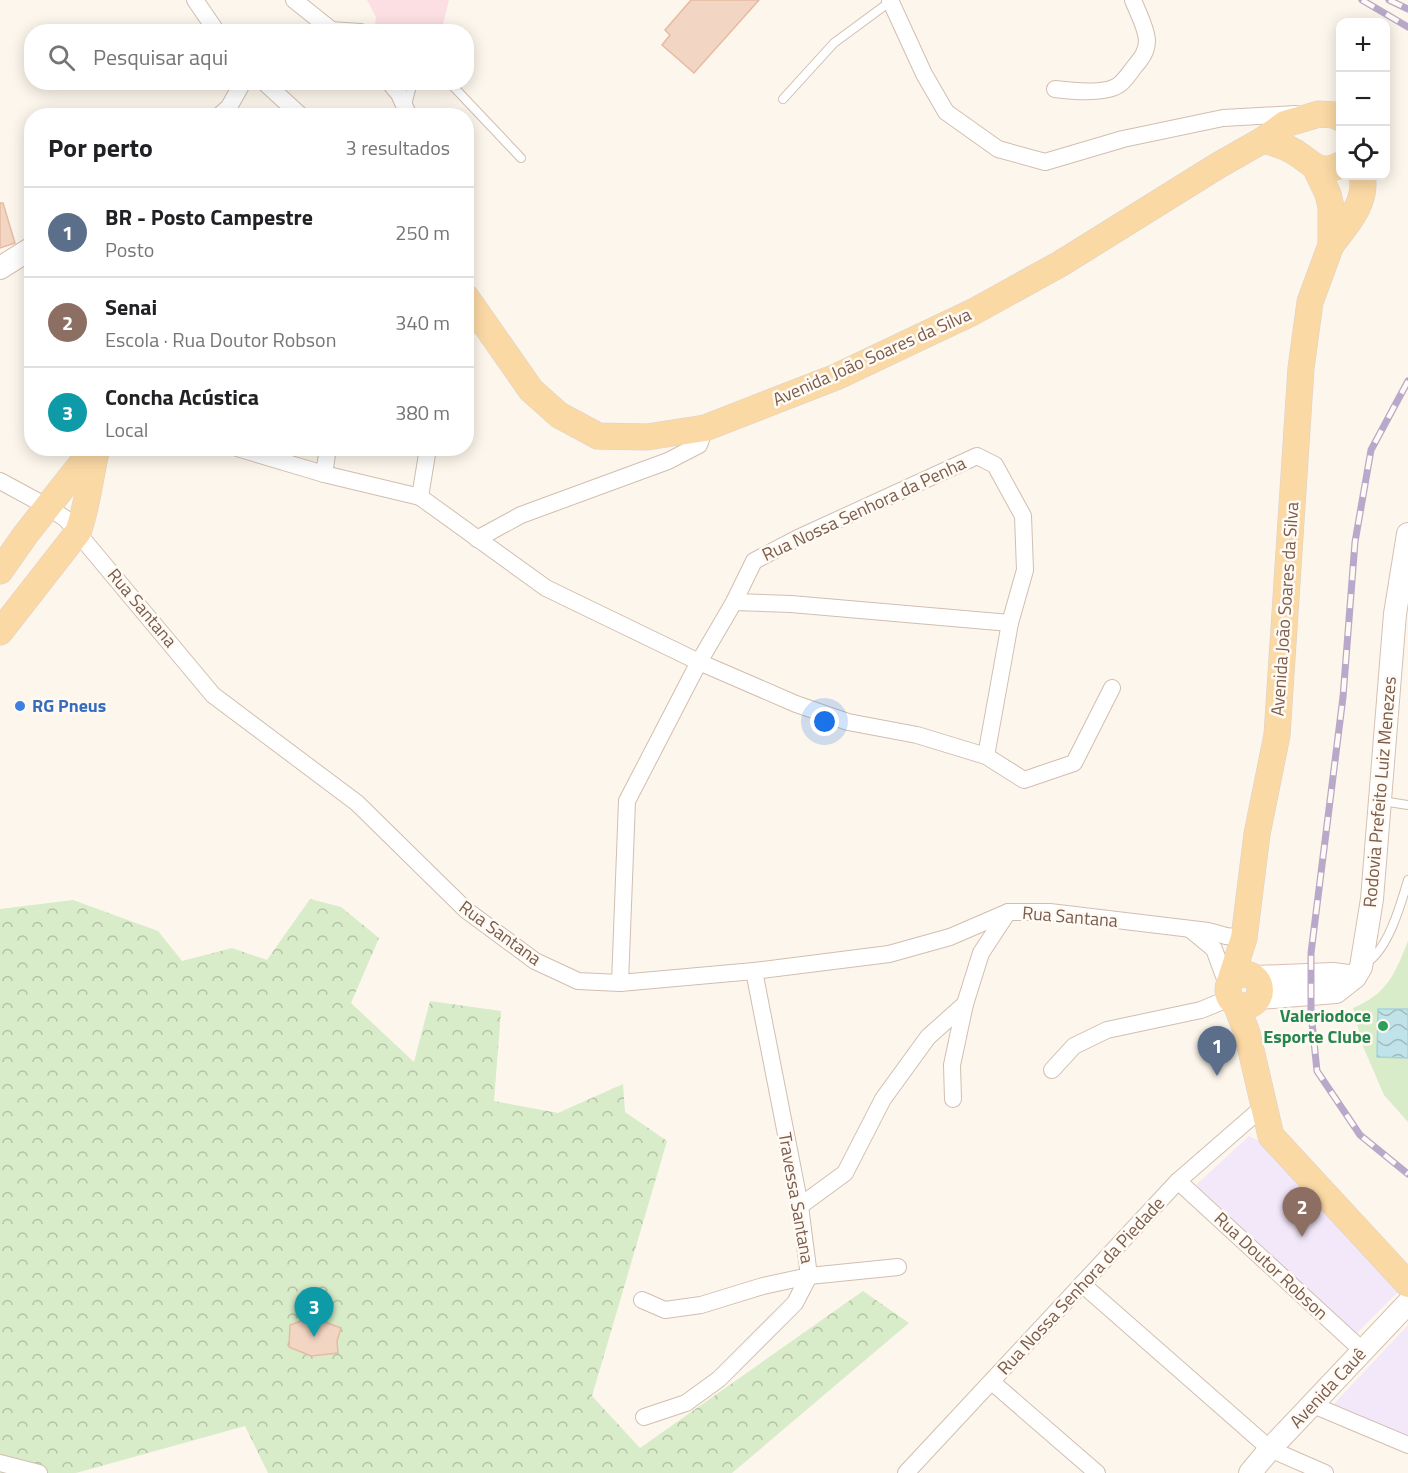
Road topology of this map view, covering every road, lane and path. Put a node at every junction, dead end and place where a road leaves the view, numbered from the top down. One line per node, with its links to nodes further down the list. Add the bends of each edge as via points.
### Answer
1 (195, 0): 5 (street)
2 (294, 0): 6 (street)
3 (1133, 0): 7 (street, via 1144,27 1146,48 1120,84 1095,91)
4 (890, 1): 13 (lane, via 834,43); 21 (street, via 946,112 998,149 1045,162 1123,139 1223,118)
5 (212, 24)
6 (325, 24)
7 (1055, 89)
8 (239, 90): 14 (street)
9 (273, 90): 15 (street)
10 (396, 90): 16 (street)
11 (412, 90): 17 (lane)
12 (457, 90): 18 (lane)
13 (783, 99)
14 (228, 108)
15 (292, 108)
16 (406, 108)
17 (409, 108)
18 (474, 108)
19 (474, 108): 23 (lane)
20 (1330, 116): 21 (street); 22 (main road, Avenida João Soares da Silva, via 1285,124); 24 (main road, Avenida João Soares da Silva, via 1309,119 1302,127 1299,147)
21 (1251, 117): 22 (street, via 1263,129)
22 (1263, 140): 24 (main road); 31 (main road, Avenida João Soares da Silva, via 1060,264 973,312 836,377)
23 (521, 158)
24 (1309, 162): 25 (main road); 27 (main road, Avenida João Soares da Silva, via 1328,194)
25 (1336, 167)
26 (1362, 180): 27 (main road, Avenida João Soares da Silva, via 1363,195)
27 (1331, 245): 58 (main road, Avenida João Soares da Silva, via 1310,302 1301,368 1276,735 1257,834)
28 (24, 253): 29 (main road)
29 (0, 268)
30 (474, 305): 31 (main road, Avenida João Soares da Silva, via 531,390 559,415 598,436 647,438)
31 (705, 428): 44 (street, via 699,445 668,461 521,514)
32 (89, 456): 40 (main road)
33 (93, 456): 41 (main road)
34 (264, 456): 37 (street)
35 (327, 456): 37 (street)
36 (427, 456): 39 (street)
37 (324, 474): 39 (street)
38 (0, 482): 40 (street, Rua Santana)
39 (420, 497): 44 (street)
40 (48, 507): 41 (street, Rua Santana); 42 (main road)
41 (78, 532): 45 (main road); 61 (street, Rua Santana, via 213,695 357,803 466,910 535,961 578,981)
42 (26, 534): 45 (main road, via 47,546); 46 (main road)
43 (1408, 534): 53 (main road, Rodovia Prefeito Luiz Menezes, via 1395,614)
44 (477, 539): 50 (street, via 546,588)
45 (55, 559): 49 (main road)
46 (0, 571)
47 (734, 602): 48 (street); 48 (street, Rua Nossa Senhora da Penha, via 754,561 976,456 995,465 1023,516 1025,570); 50 (street, Rua Nossa Senhora da Penha)
48 (1010, 623): 52 (street, Rua Nossa Senhora da Penha)
49 (0, 632)
50 (699, 662): 52 (street, via 848,722 917,735); 61 (street, Rua Nossa Senhora da Penha, via 627,801)
51 (1112, 688): 52 (street, via 1074,763 1024,780)
52 (986, 756)
53 (1380, 801): 54 (lane); 60 (main road, Rodovia Prefeito Luiz Menezes, via 1372,899)
54 (1408, 805)
55 (1408, 880): 60 (lane, via 1390,931 1373,959)
56 (1008, 912): 57 (street, Rua Santana, via 1050,912); 59 (street, Rua Santana, via 950,937 889,954); 63 (street, via 981,953)
57 (1191, 930): 58 (street, Rua Santana); 62 (street, via 1214,949)
58 (1244, 938): 62 (main road, Avenida João Soares da Silva)
59 (754, 971): 61 (street, Rua Santana); 68 (street, Travessa Santana)
60 (1358, 972): 62 (main road, via 1336,992)
61 (620, 983)
62 (1242, 991): 64 (street, via 1201,1010 1107,1030 1074,1046); 66 (main road, Avenida João Soares da Silva, via 1246,1033)
63 (965, 1004): 65 (street, via 952,1065); 68 (street, via 928,1037 883,1099 845,1173)
64 (1053, 1070)
65 (953, 1098)
66 (1263, 1107): 67 (street, Rua Nossa Senhora da Piedade); 72 (main road, via 1271,1136)
67 (1178, 1181): 71 (street, Rua Nossa Senhora da Piedade); 75 (street, Rua Doutor Robson)
68 (800, 1206): 70 (street, Travessa Santana)
69 (898, 1267): 70 (street)
70 (809, 1276): 73 (street, via 701,1305 665,1310); 78 (street, Travessa Santana, via 795,1303 719,1379 686,1403)
71 (1082, 1284): 76 (street, Rua Nossa Senhora da Piedade); 80 (street)
72 (1408, 1284)
73 (642, 1300)
74 (1408, 1303): 75 (main road, Avenida Cauê)
75 (1363, 1351): 77 (main road, Avenida Cauê)
76 (992, 1382): 83 (street, Rua Nossa Senhora da Piedade); 84 (street)
77 (1313, 1405): 79 (street); 80 (main road, Avenida Cauê)
78 (644, 1416)
79 (1408, 1445)
80 (1270, 1449): 85 (main road, Avenida Cauê); 86 (street)
81 (0, 1463): 82 (street)
82 (39, 1473)
83 (906, 1473)
84 (1097, 1473)
85 (1250, 1473)
86 (1325, 1473)

